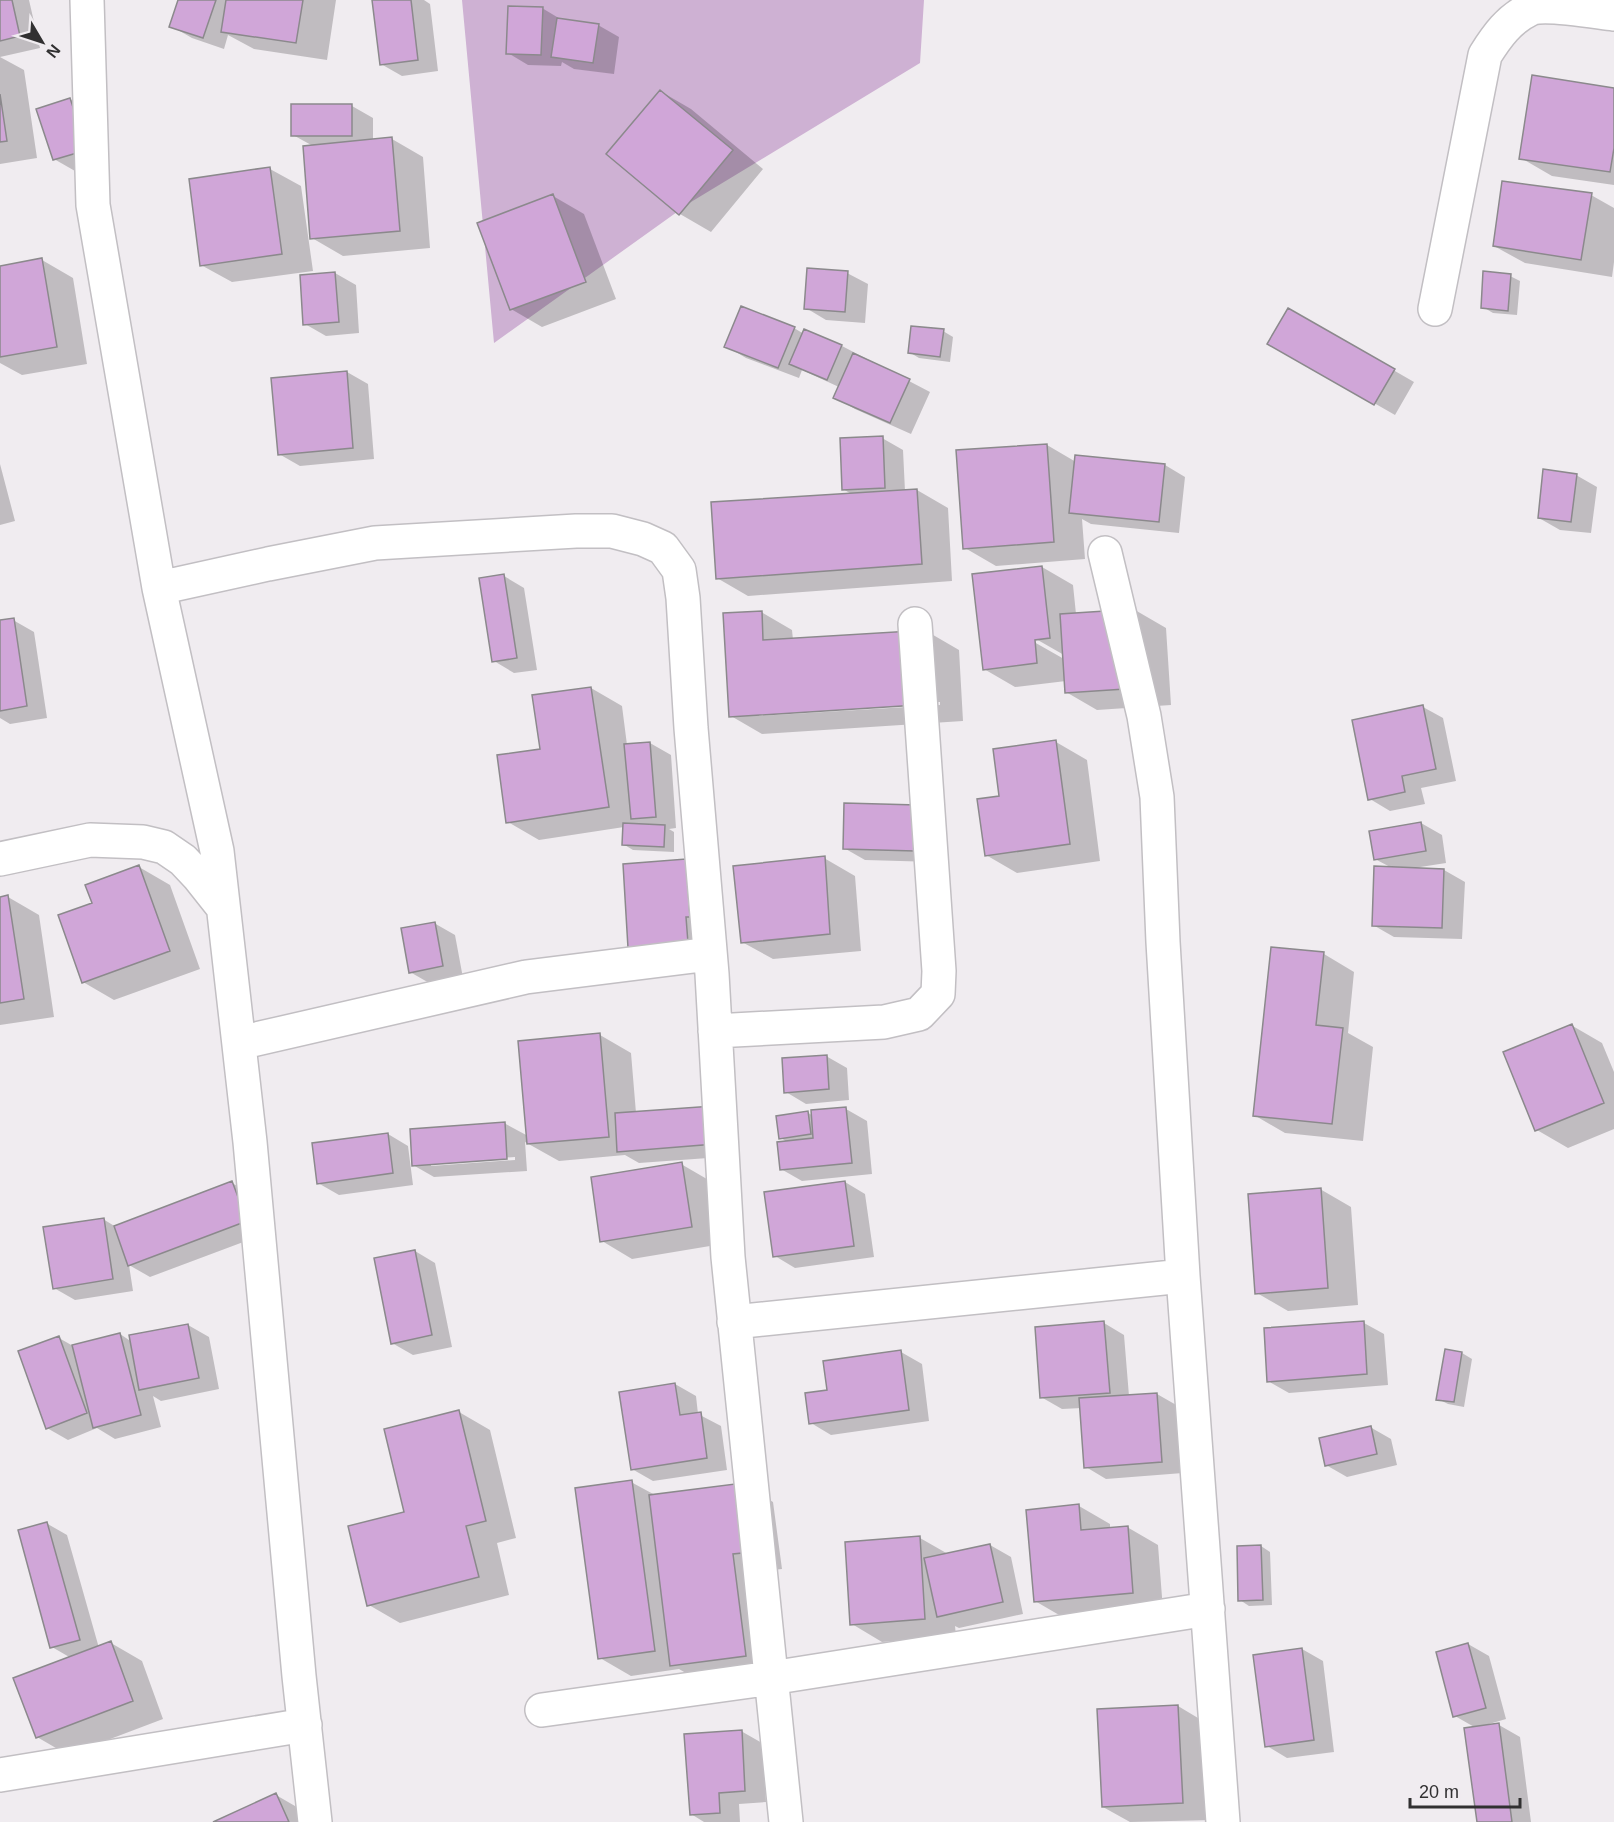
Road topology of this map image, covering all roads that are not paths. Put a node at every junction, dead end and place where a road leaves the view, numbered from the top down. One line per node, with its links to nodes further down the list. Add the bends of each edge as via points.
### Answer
1 (87, 0): 5 (street, via 93,205)
2 (1614, 14): 3 (street, via 1532,8 1499,33 1485,55)
3 (1435, 309)
4 (1105, 553): 12 (street, via 1144,716 1157,797)
5 (159, 588): 8 (street, via 217,851); 9 (street, via 375,543 612,531 643,538 663,548 679,570 683,598)
6 (915, 624): 10 (street, via 938,994 919,1014 884,1022)
7 (0, 859): 8 (street, via 90,840 142,842 164,847 183,860)
8 (222, 906): 11 (street)
9 (710, 954): 10 (street); 11 (street, via 526,977)
10 (715, 1031): 13 (street)
11 (239, 1043): 17 (street)
12 (1183, 1276): 13 (street); 14 (street)
13 (734, 1322): 15 (street)
14 (1208, 1609): 15 (street); 21 (street)
15 (771, 1678): 16 (street); 20 (street)
16 (542, 1710)
17 (305, 1725): 18 (street); 19 (street)
18 (0, 1775)
19 (315, 1822)
20 (786, 1822)
21 (1223, 1822)

